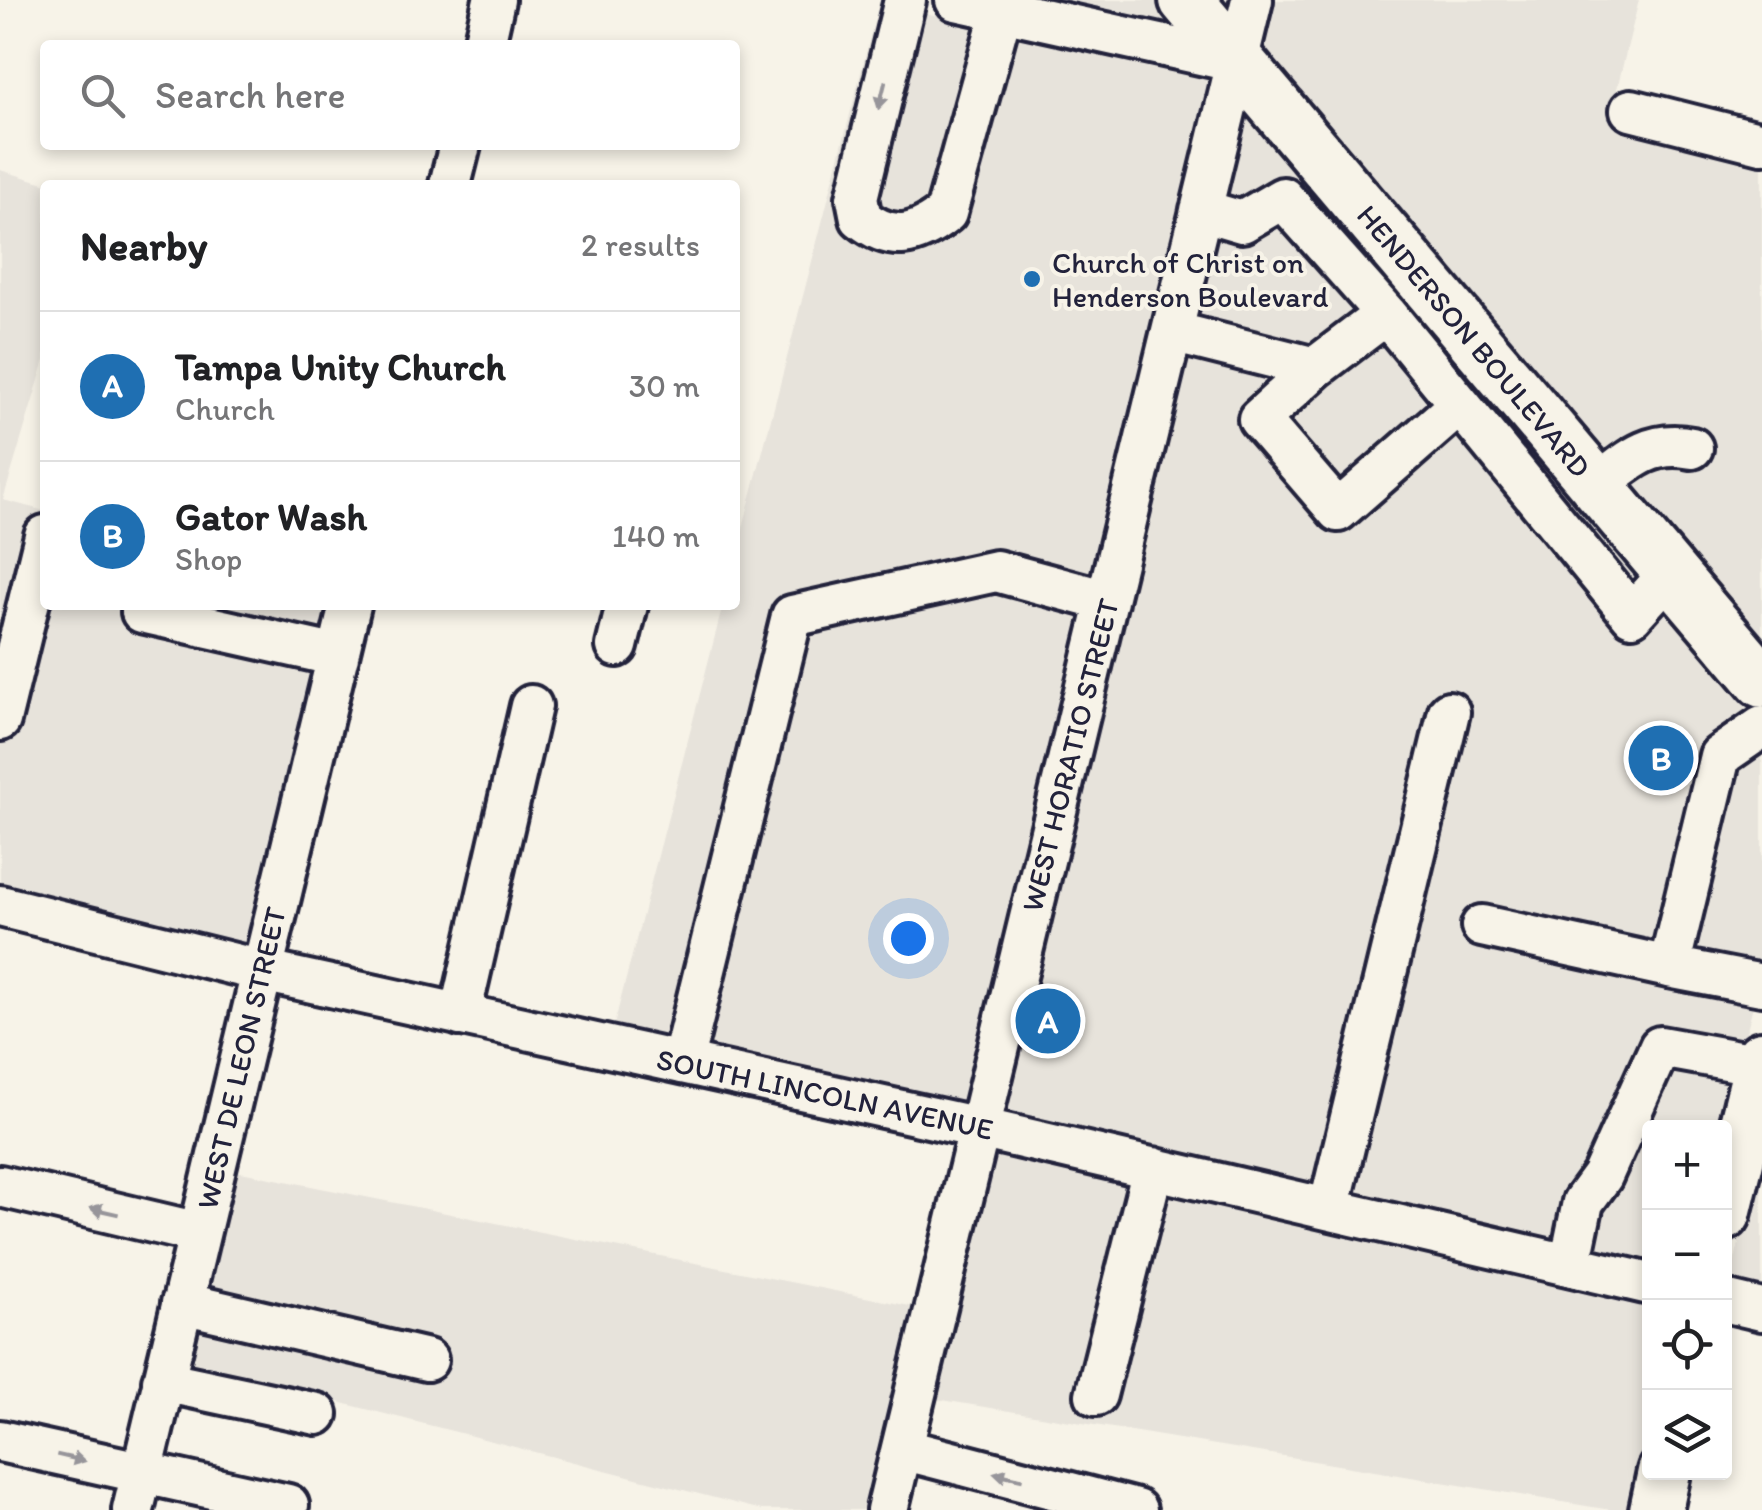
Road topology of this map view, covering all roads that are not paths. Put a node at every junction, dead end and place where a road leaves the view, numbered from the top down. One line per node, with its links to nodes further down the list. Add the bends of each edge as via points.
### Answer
1 (494, 0): 7 (street)
2 (905, 0): 6 (street, one-way to 6, via 857,198 861,218 893,235 926,230 946,213)
3 (956, 0): 6 (street)
4 (1186, 0): 8 (main road, HENDERSON BOULEVARD)
5 (1252, 0): 8 (street, WEST HORATIO STREET)
6 (1002, 10): 8 (street)
7 (485, 40)
8 (1238, 62): 13 (street, WEST HORATIO STREET); 19 (main road, HENDERSON BOULEVARD)
9 (1631, 110): 10 (street)
10 (1762, 144)
11 (459, 150): 12 (street)
12 (451, 180)
13 (1202, 210): 14 (street, via 1242,222 1283,198); 15 (street, WEST HORATIO STREET)
14 (1386, 314): 16 (street); 17 (street)
15 (1172, 332): 16 (street); 22 (street, WEST HORATIO STREET)
16 (1316, 368): 17 (street, via 1259,419 1338,511)
17 (1459, 405): 21 (street, via 1632,615)
18 (1692, 448): 19 (street, via 1652,447)
19 (1597, 486): 21 (main road, HENDERSON BOULEVARD)
20 (40, 556): 32 (street)
21 (1670, 572): 29 (main road, HENDERSON BOULEVARD)
22 (1107, 601): 41 (street, via 996,571 792,616); 42 (street, WEST HORATIO STREET)
23 (349, 610): 28 (street, WEST DE LEON STREET)
24 (625, 610): 27 (street)
25 (142, 612): 26 (street)
26 (246, 620): 28 (street)
27 (617, 646)
28 (338, 656): 37 (street, WEST DE LEON STREET)
29 (1762, 681)
30 (531, 706): 39 (street)
31 (1449, 712): 45 (street)
32 (0, 720)
33 (1762, 727): 36 (street, via 1720,756)
34 (0, 906): 37 (street, SOUTH LINCOLN AVENUE)
35 (1482, 926): 36 (street)
36 (1669, 967): 38 (street)
37 (262, 971): 39 (street, SOUTH LINCOLN AVENUE); 47 (street, WEST DE LEON STREET)
38 (1762, 985)
39 (460, 1015): 41 (street, SOUTH LINCOLN AVENUE)
40 (1761, 1061): 46 (main road); 48 (street, via 1660,1046 1602,1176 1582,1202)
41 (682, 1063): 42 (street, SOUTH LINCOLN AVENUE)
42 (979, 1128): 43 (street, SOUTH LINCOLN AVENUE); 58 (street, WEST HORATIO STREET)
43 (1153, 1168): 45 (street, SOUTH LINCOLN AVENUE); 55 (street)
44 (0, 1186): 47 (street, one-way to 44)
45 (1329, 1209): 48 (street, SOUTH LINCOLN AVENUE)
46 (1725, 1210)
47 (199, 1233): 51 (street, WEST DE LEON STREET)
48 (1570, 1266): 49 (street, SOUTH LINCOLN AVENUE)
49 (1642, 1282)
50 (1732, 1303): 52 (street)
51 (182, 1304): 53 (street); 54 (street, WEST DE LEON STREET)
52 (1762, 1310)
53 (427, 1360)
54 (163, 1381): 56 (street); 60 (street, WEST DE LEON STREET)
55 (1096, 1395)
56 (316, 1414)
57 (0, 1441): 60 (street, one-way to 60)
58 (902, 1450): 62 (street, WEST HORATIO STREET); 63 (street, one-way to 58)
59 (1662, 1480): 64 (main road)
60 (137, 1492): 61 (street)
61 (288, 1505)
62 (887, 1510)
63 (1136, 1510)
64 (1656, 1510)

